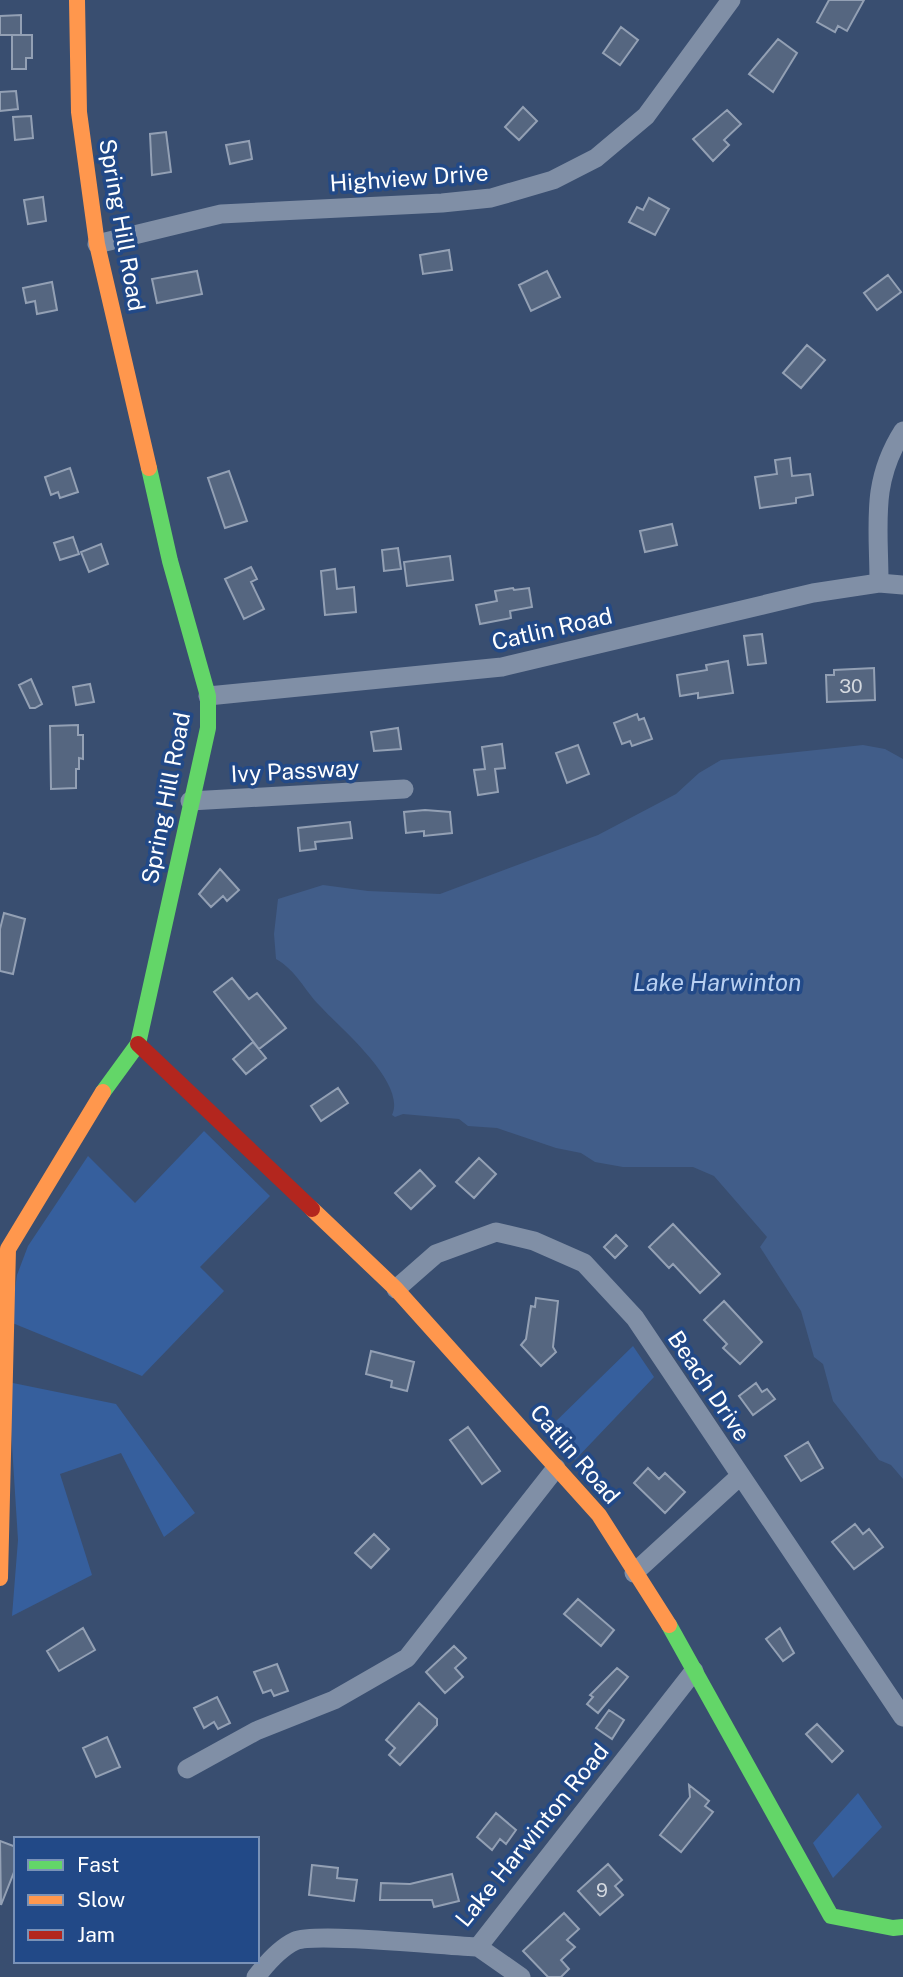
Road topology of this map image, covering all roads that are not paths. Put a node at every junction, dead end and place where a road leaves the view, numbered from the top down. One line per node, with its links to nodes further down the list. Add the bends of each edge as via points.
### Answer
1 (77, 0): 3 (street, Spring Hill Road, via 79,112)
2 (731, 0): 3 (street, Highview Drive, via 646,116 596,158 553,180 491,198 454,202 221,214)
3 (97, 244): 7 (street, Spring Hill Road, via 170,561)
4 (903, 431): 5 (street, via 878,487)
5 (879, 583): 6 (street, Catlin Road); 7 (street, Catlin Road, via 813,593 502,667)
6 (903, 585)
7 (208, 696): 9 (street, Spring Hill Road, via 208,728)
8 (404, 789): 9 (street, Ivy Passway)
9 (190, 801): 10 (street, Spring Hill Road)
10 (138, 1044): 11 (street, Catlin Road); 15 (street, Spring Hill Road, via 109,1082 8,1249)
11 (396, 1289): 12 (street, Catlin Road); 13 (street, Beach Drive, via 436,1254 496,1232 534,1241 584,1263 635,1318)
12 (556, 1468): 14 (street, Catlin Road, via 599,1515); 18 (street, via 408,1658 334,1700 256,1731)
13 (740, 1476): 14 (street); 17 (street, Beach Drive)
14 (634, 1573): 16 (street, Catlin Road)
15 (0, 1578)
16 (694, 1671): 19 (street, Catlin Road, via 831,1916); 20 (street, Lake Harwinton Road)
17 (903, 1717)
18 (187, 1769)
19 (903, 1927)
20 (478, 1947): 21 (street, Lake Harwinton Road, via 296,1940); 22 (street)
21 (256, 1977)
22 (521, 1977)

